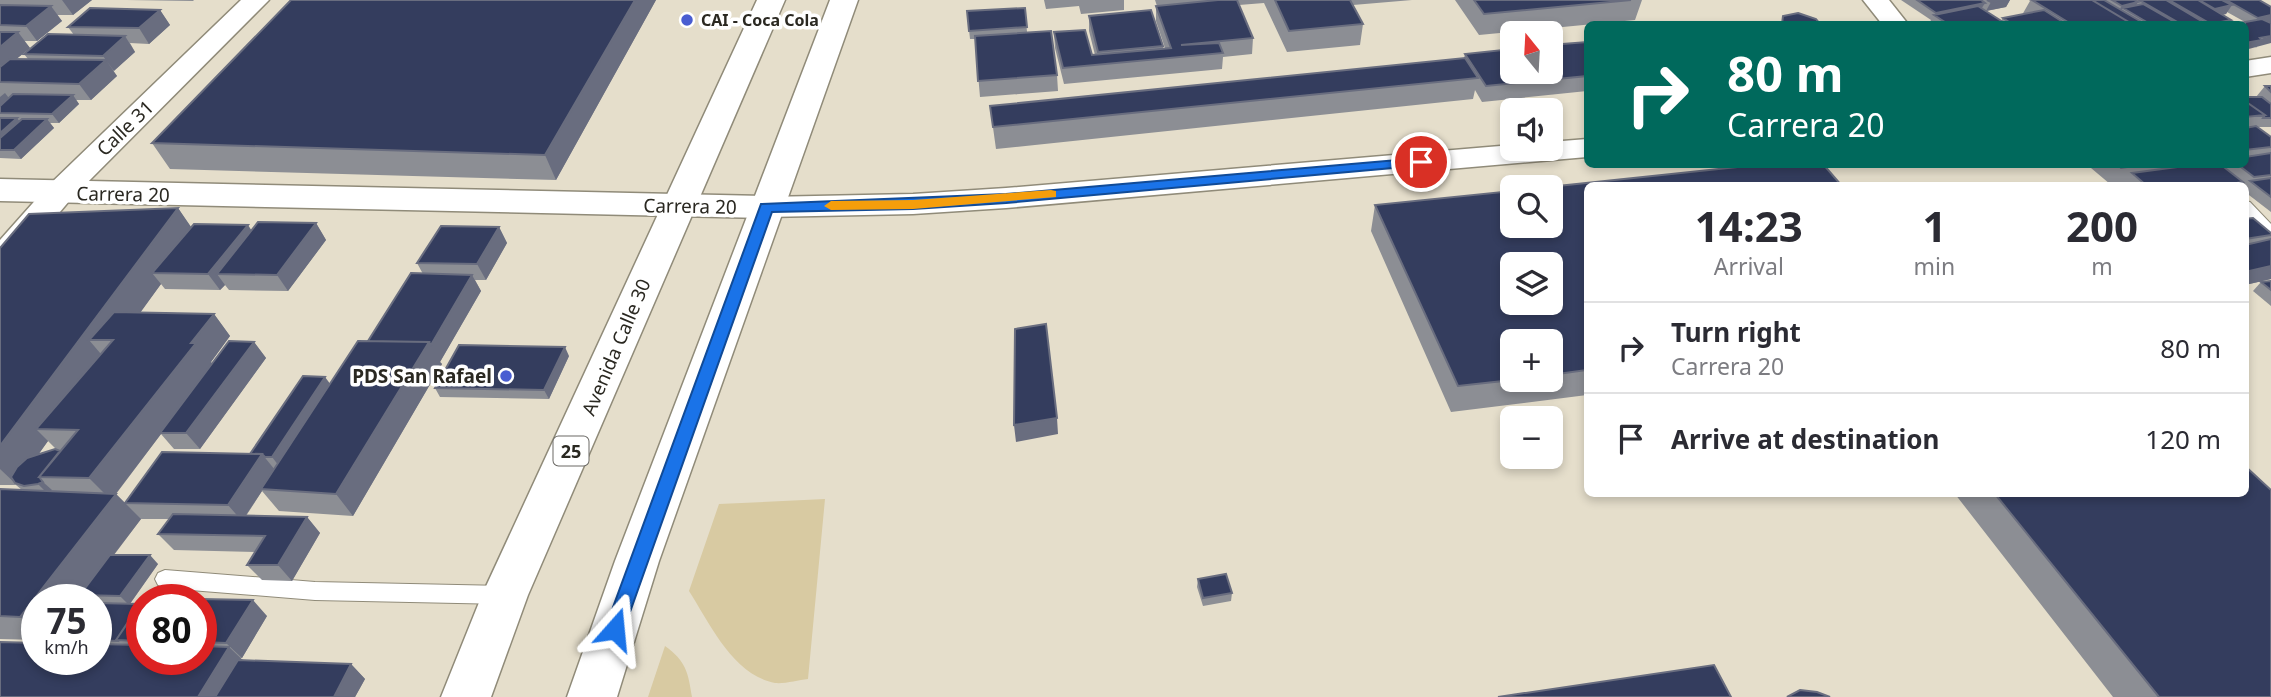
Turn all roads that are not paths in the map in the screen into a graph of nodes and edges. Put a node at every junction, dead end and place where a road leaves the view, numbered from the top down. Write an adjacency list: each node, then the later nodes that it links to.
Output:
1 (256, 0): 10 (street, Calle 31)
2 (771, 0): 11 (main road, Avenida Calle 30 / 25)
3 (844, 0): 12 (main road)
4 (1876, 0): 5 (street)
5 (1893, 21)
6 (2271, 65): 7 (street)
7 (2249, 68)
8 (1584, 148): 12 (street, Carrera 20)
9 (0, 190): 10 (main road, Carrera 20)
10 (59, 193): 11 (main road, Carrera 20); 15 (street, Calle 31)
11 (678, 207): 12 (main road, Carrera 20); 17 (main road, Avenida Calle 30 / 25)
12 (766, 207): 19 (main road)
13 (2249, 210): 14 (lane)
14 (2271, 233)
15 (0, 261)
16 (165, 579): 17 (lane)
17 (505, 596): 18 (main road, Avenida Calle 30 / 25)
18 (466, 697)
19 (592, 697)

